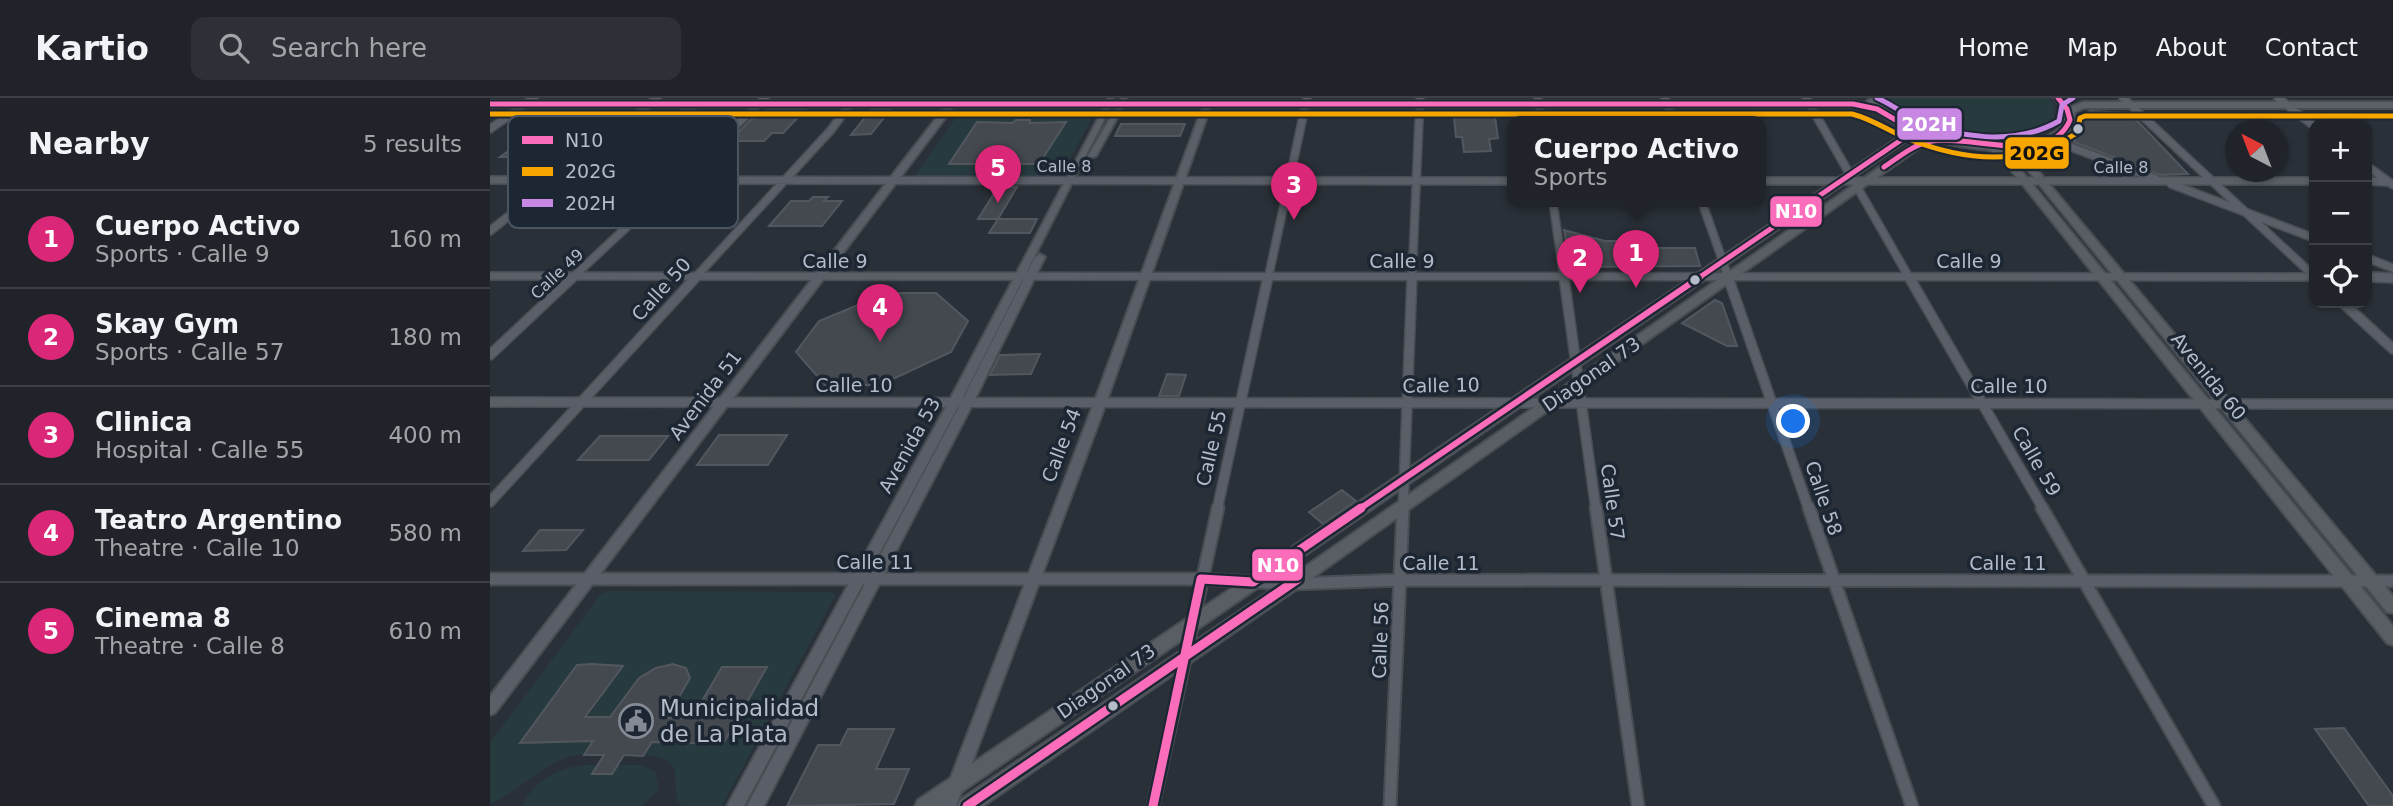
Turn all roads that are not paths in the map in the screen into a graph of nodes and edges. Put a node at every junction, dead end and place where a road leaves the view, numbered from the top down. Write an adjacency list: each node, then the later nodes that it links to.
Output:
1 (490, 98): 6 (main road)
2 (1857, 98): 16 (main road)
3 (1870, 98): 23 (main road)
4 (2058, 98): 24 (main road)
5 (2072, 98): 17 (main road)
6 (531, 100): 7 (main road); 20 (main road); 26 (street)
7 (655, 100): 8 (main road); 27 (street)
8 (763, 100): 9 (main road); 29 (street, Calle 49)
9 (855, 100): 19 (main road); 21 (main road); 41 (street, Calle 50)
10 (1307, 100): 11 (main road); 15 (main road); 45 (street, Calle 55)
11 (1420, 100): 12 (main road); 46 (street, Calle 56)
12 (1538, 100): 13 (main road)
13 (1666, 100): 16 (main road)
14 (2393, 100): 18 (main road)
15 (1208, 101): 19 (main road); 44 (street, Calle 54)
16 (1807, 101): 23 (main road); 49 (street, Calle 59)
17 (2126, 101): 18 (main road); 24 (main road); 53 (street)
18 (2282, 101): 22 (main road); 28 (street)
19 (1115, 103): 21 (main road); 42 (street, Avenida 53)
20 (490, 104)
21 (951, 105): 43 (street, Avenida 51)
22 (2393, 105)
23 (1877, 109): 31 (main road)
24 (2070, 111): 33 (main road)
25 (508, 116): 30 (street)
26 (508, 116)
27 (635, 116)
28 (2309, 122)
29 (738, 123)
30 (490, 129)
31 (1908, 134): 32 (main road); 34 (main road); 49 (main road, Diagonal 73)
32 (1941, 139): 34 (main road, Diagonal 73); 35 (main road)
33 (2052, 139): 36 (main road); 52 (street)
34 (1920, 143): 49 (main road, Diagonal 73)
35 (1988, 146): 36 (main road); 50 (main road, Avenida 60)
36 (2021, 146): 51 (main road, Avenida 60)
37 (2372, 170): 56 (street)
38 (490, 180): 39 (street, Calle 8)
39 (508, 180)
40 (738, 180): 41 (street, Calle 8)
41 (784, 180): 43 (street, Calle 8); 70 (street, Calle 50)
42 (1074, 180): 43 (street, Calle 8); 44 (street, Calle 8); 72 (street, Avenida 53)
43 (893, 181): 71 (street, Avenida 51)
44 (1181, 181): 45 (street, Calle 8); 73 (street, Calle 54)
45 (1289, 181): 46 (street, Calle 8); 74 (street, Calle 55)
46 (1417, 181): 47 (street, Calle 8); 75 (street, Calle 56)
47 (1507, 181)
48 (1766, 181): 49 (street, Calle 8)
49 (1852, 181): 50 (street, Calle 8); 65 (main road, Diagonal 73); 77 (street, Calle 59); 82 (main road, Diagonal 73)
50 (2025, 181): 51 (street, Calle 8); 78 (main road, Avenida 60)
51 (2041, 181): 52 (street, Calle 8); 79 (main road, Avenida 60)
52 (2163, 181): 53 (street, Calle 8); 59 (street)
53 (2214, 181): 54 (street, Calle 8); 59 (street)
54 (2309, 181)
55 (2372, 181): 56 (street)
56 (2391, 183)
57 (1554, 207): 76 (street, Calle 57)
58 (1704, 207): 65 (street, Calle 58)
59 (2248, 214): 63 (street); 67 (street)
60 (508, 217): 62 (street)
61 (626, 228): 69 (street, Calle 49)
62 (490, 231)
63 (2309, 236)
64 (2372, 260): 66 (street)
65 (1722, 261): 81 (main road, Diagonal 73); 82 (street, Calle 58)
66 (2393, 268)
67 (2309, 272)
68 (490, 276): 69 (street, Calle 9)
69 (575, 276): 70 (street, Calle 9); 87 (street, Calle 49)
70 (696, 276): 71 (street, Calle 9); 92 (street, Calle 50)
71 (820, 276): 72 (street, Calle 9); 93 (street, Avenida 51)
72 (1025, 276): 73 (street, Calle 9); 94 (street, Avenida 53)
73 (1146, 276): 74 (street, Calle 9); 95 (street, Calle 54)
74 (1268, 276): 75 (street, Calle 9); 96 (street, Calle 55)
75 (1412, 276): 76 (street, Calle 9); 97 (street, Calle 56)
76 (1564, 276): 81 (street, Calle 9); 88 (street, Calle 57)
77 (1910, 277): 78 (street, Calle 9); 82 (street, Calle 9); 101 (street, Calle 59)
78 (2103, 277): 79 (street, Calle 9); 102 (main road, Avenida 60)
79 (2120, 277): 80 (street, Calle 9); 103 (main road, Avenida 60)
80 (2309, 277)
81 (1697, 278): 82 (street, Calle 9); 88 (main road, Diagonal 73)
82 (1727, 278): 89 (main road, Diagonal 73); 100 (street, Calle 58)
83 (2372, 278): 84 (street)
84 (2393, 278)
85 (2348, 308): 86 (street)
86 (2393, 349)
87 (490, 355)
88 (1574, 362): 89 (street, Calle 57); 90 (main road, Diagonal 73)
89 (1578, 384): 98 (main road, Diagonal 73); 99 (street, Calle 57)
90 (1516, 401): 97 (street, Calle 10); 98 (street, Calle 10); 105 (main road, Diagonal 73)
91 (490, 402): 92 (street, Calle 10)
92 (581, 402): 93 (street, Calle 10); 106 (street, Calle 50)
93 (723, 402): 94 (street, Calle 10); 109 (street, Avenida 51)
94 (960, 403): 95 (street, Calle 10); 110 (street, Avenida 53); 111 (street, Avenida 53)
95 (1100, 403): 96 (street, Calle 10); 113 (street, Calle 54)
96 (1241, 403): 97 (street, Calle 10); 112 (street, Calle 55)
97 (1407, 403): 105 (street, Calle 56)
98 (1550, 403): 99 (street, Calle 10); 107 (main road, Diagonal 73)
99 (1581, 403): 100 (street, Calle 10); 115 (street, Calle 57)
100 (1772, 403): 101 (street, Calle 10); 116 (street, Calle 58)
101 (1984, 404): 102 (street, Calle 10); 117 (street, Calle 59)
102 (2205, 404): 103 (street, Calle 10); 118 (main road, Avenida 60)
103 (2225, 404): 104 (street, Calle 10); 119 (main road, Avenida 60)
104 (2393, 404)
105 (1403, 478): 107 (street, Calle 56); 121 (main road, Diagonal 73)
106 (490, 502)
107 (1403, 505): 114 (street, Calle 56); 122 (main road, Diagonal 73)
108 (490, 579): 109 (street, Calle 11)
109 (588, 579): 110 (street, Calle 11); 127 (street, Avenida 51)
110 (857, 579): 111 (street, Calle 11); 129 (street, Avenida 53)
111 (873, 579): 113 (street, Calle 11); 130 (street, Avenida 53)
112 (1201, 579): 113 (street, Calle 11); 121 (street, Calle 11); 124 (street, Calle 55)
113 (1033, 580): 128 (street, Calle 54)
114 (1399, 580): 115 (street, Calle 11); 122 (street, Calle 11); 135 (street, Calle 56)
115 (1606, 580): 116 (street, Calle 11); 136 (street, Calle 57)
116 (1834, 580): 117 (street, Calle 11); 137 (street, Calle 58)
117 (2085, 580): 118 (street, Calle 11); 138 (street, Calle 59)
118 (2347, 581): 119 (street, Calle 11); 125 (main road, Avenida 60)
119 (2371, 581): 120 (street, Calle 11); 123 (main road, Avenida 60)
120 (2393, 581)
121 (1253, 582): 122 (street, Calle 11); 124 (main road, Diagonal 73)
122 (1292, 584): 126 (main road, Diagonal 73)
123 (2393, 607)
124 (1192, 622): 126 (street, Calle 55); 128 (main road, Diagonal 73)
125 (2393, 638)
126 (1185, 654): 133 (main road, Diagonal 73); 134 (street, Calle 55)
127 (490, 708)
128 (955, 786): 131 (main road, Diagonal 73); 132 (street, Calle 54)
129 (735, 806)
130 (755, 806)
131 (925, 806)
132 (948, 806)
133 (967, 806)
134 (1153, 806)
135 (1390, 806)
136 (1639, 806)
137 (1912, 806)
138 (2214, 806)

